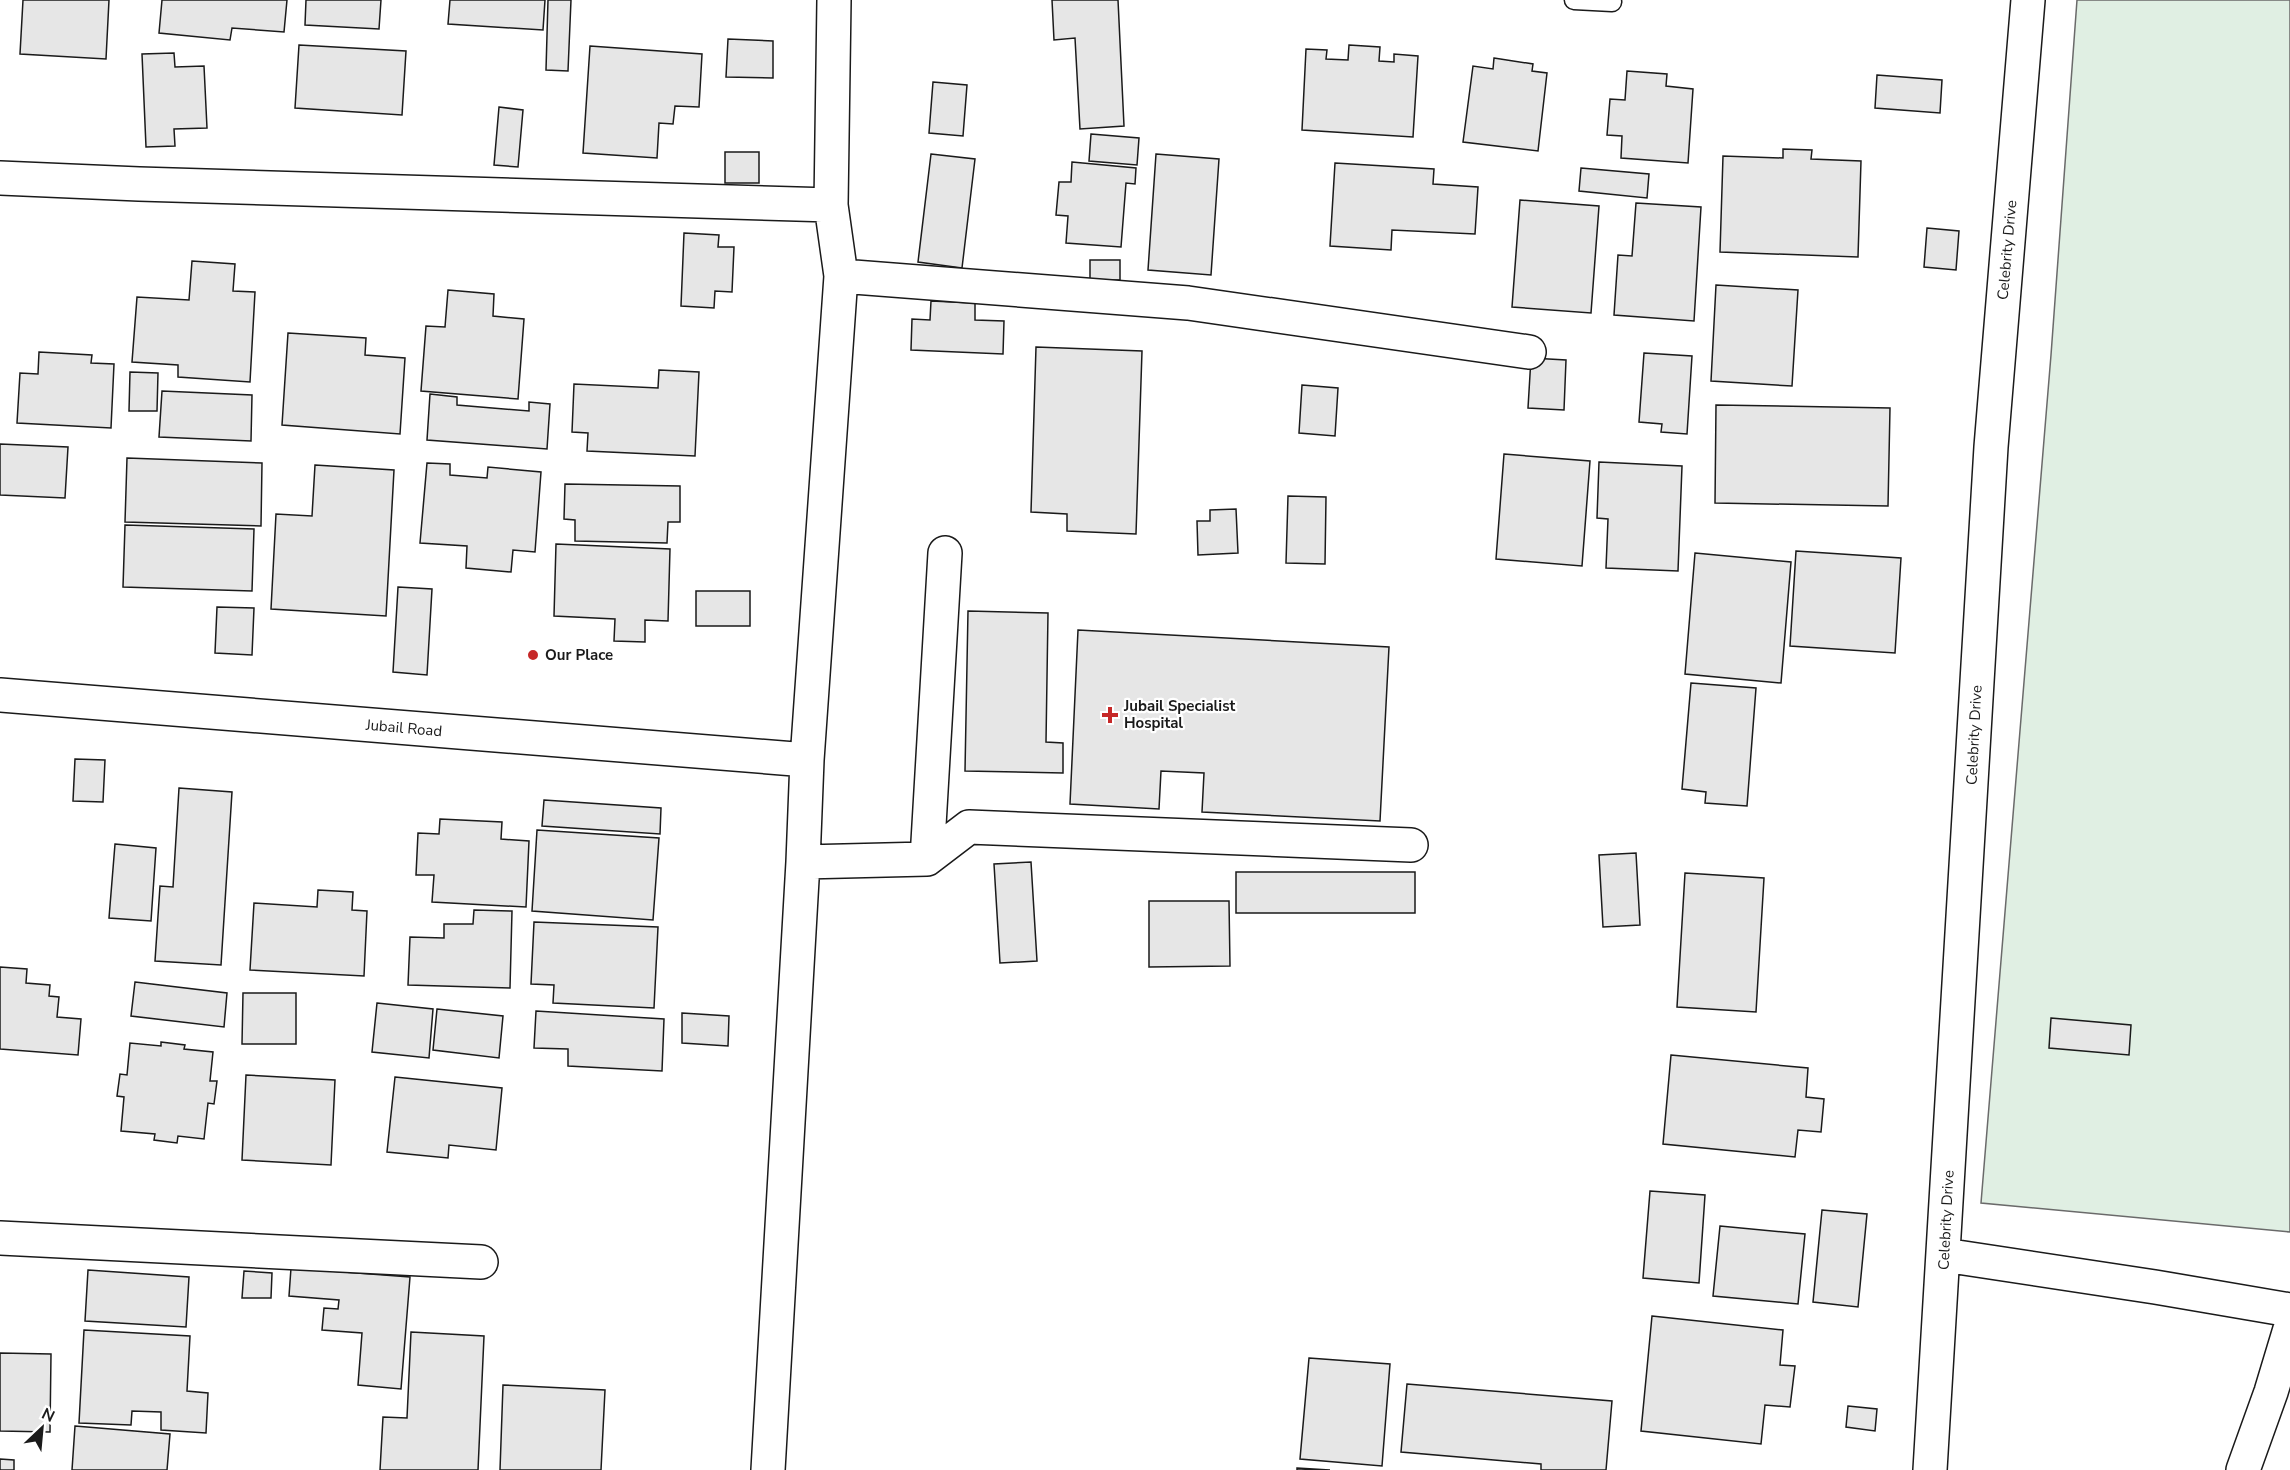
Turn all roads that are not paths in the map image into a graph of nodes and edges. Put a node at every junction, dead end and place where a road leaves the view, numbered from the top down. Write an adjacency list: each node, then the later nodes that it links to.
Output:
1 (834, 0): 6 (street)
2 (1575, 0): 4 (lane)
3 (2028, 0): 16 (street, Celebrity Drive)
4 (1612, 2)
5 (0, 178): 6 (street)
6 (831, 205): 7 (street)
7 (841, 276): 8 (street); 11 (street)
8 (1529, 352)
9 (945, 554): 13 (street)
10 (0, 695): 11 (street, Jubail Road)
11 (807, 760): 14 (street)
12 (1411, 845): 13 (street)
13 (927, 859): 14 (street)
14 (803, 862): 20 (street)
15 (0, 1238): 17 (street)
16 (1944, 1255): 18 (street); 21 (street, Celebrity Drive)
17 (481, 1262)
18 (2290, 1310)
19 (2290, 1329): 22 (street)
20 (768, 1470)
21 (1930, 1470)
22 (2242, 1470)

